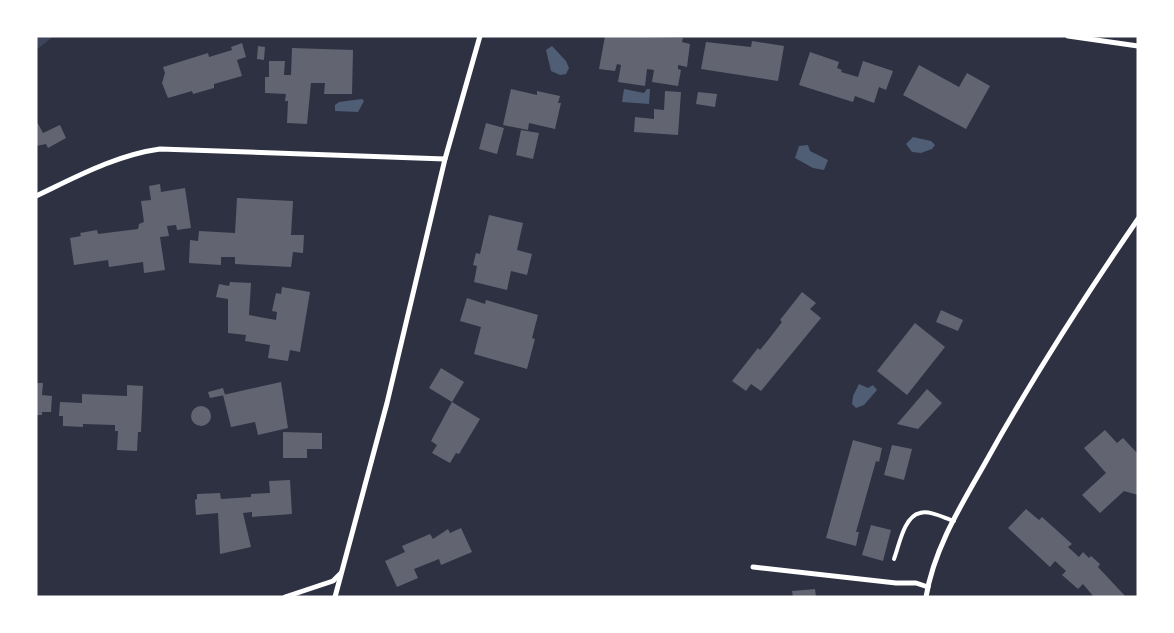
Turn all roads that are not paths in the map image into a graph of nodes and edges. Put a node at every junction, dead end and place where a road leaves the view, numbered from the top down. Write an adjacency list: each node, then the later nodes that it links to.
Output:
1 (480, 36): 4 (street)
2 (1068, 36): 3 (street)
3 (1138, 46)
4 (445, 159): 5 (street); 10 (street)
5 (36, 196)
6 (1138, 220): 7 (street)
7 (954, 521): 8 (lane); 11 (street)
8 (894, 559)
9 (752, 567): 11 (street)
10 (343, 571): 12 (street); 13 (street)
11 (928, 587): 14 (street)
12 (285, 597)
13 (334, 597)
14 (926, 597)

